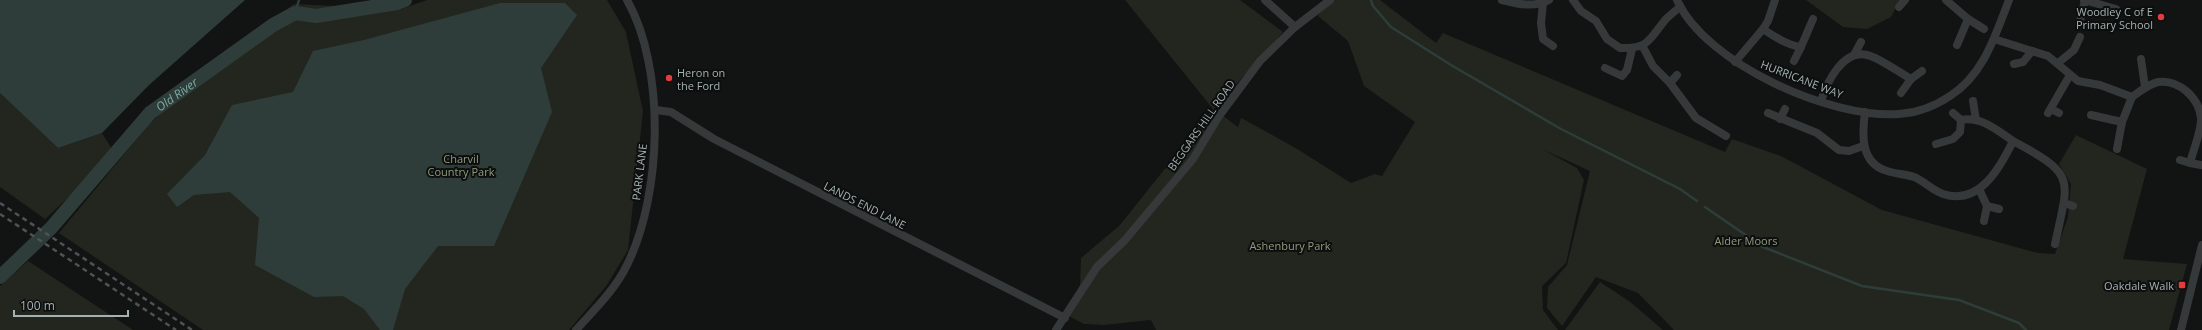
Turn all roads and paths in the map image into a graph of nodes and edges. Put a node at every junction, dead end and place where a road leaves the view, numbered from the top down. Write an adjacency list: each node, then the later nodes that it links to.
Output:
1 (627, 0): 49 (street, PARK LANE)
2 (1265, 0): 18 (street)
3 (1330, 0): 18 (street, BEGGARS HILL ROAD)
4 (1502, 0): 9 (street)
5 (1573, 0): 28 (street)
6 (1775, 0): 19 (street)
7 (1905, 0): 13 (street)
8 (2009, 0): 22 (street, HURRICANE WAY)
9 (1546, 1): 25 (street)
10 (1950, 1): 16 (street)
11 (2085, 1): 14 (street); 17 (street)
12 (1678, 4): 26 (street); 33 (street, HURRICANE WAY)
13 (1899, 7)
14 (2116, 9)
15 (1813, 19): 27 (street)
16 (1968, 19): 20 (street); 24 (street)
17 (2080, 21)
18 (1295, 27): 76 (street, BEGGARS HILL ROAD)
19 (1763, 29): 27 (street); 33 (street)
20 (1984, 29)
21 (2080, 37): 34 (street)
22 (1994, 39): 29 (street); 50 (street, HURRICANE WAY)
23 (1861, 42): 30 (street)
24 (1957, 44)
25 (1553, 46)
26 (1642, 47): 28 (street); 41 (street)
27 (1801, 47): 32 (street)
28 (1632, 49): 36 (street)
29 (2032, 51): 34 (street); 35 (street)
30 (1854, 55): 40 (street); 45 (street)
31 (2141, 59): 42 (street)
32 (1794, 61)
33 (1735, 62): 45 (street, HURRICANE WAY)
34 (2058, 63): 39 (street)
35 (2014, 64)
36 (1605, 68)
37 (1922, 71): 40 (street)
38 (1677, 75): 41 (street)
39 (2070, 75): 44 (street); 53 (street)
40 (1911, 79): 43 (street)
41 (1670, 83): 60 (street)
42 (2145, 87): 44 (street); 46 (street)
43 (1901, 93)
44 (2132, 97): 59 (street)
45 (1821, 100): 50 (street, HURRICANE WAY)
46 (2199, 100): 56 (street)
47 (1973, 101): 58 (street)
48 (1785, 109): 55 (street)
49 (656, 110): 76 (street, LANDS END LANE); 77 (street, PARK LANE)
50 (1865, 112): 63 (street)
51 (1768, 113): 55 (street)
52 (1953, 113): 57 (street)
53 (2059, 113)
54 (2091, 115): 59 (street)
55 (1780, 119): 63 (street)
56 (2202, 119): 66 (street)
57 (1961, 120): 58 (street); 62 (street)
58 (1976, 120): 61 (street)
59 (2122, 122): 64 (street)
60 (1726, 136)
61 (2013, 141): 68 (street); 69 (street)
62 (1936, 144)
63 (1863, 146): 68 (street)
64 (2117, 149)
65 (2180, 160): 66 (street)
66 (2190, 163): 67 (street)
67 (2200, 165)
68 (1979, 189): 70 (street)
69 (2064, 203): 71 (street); 74 (street)
70 (1987, 206): 72 (street); 73 (street)
71 (2073, 206)
72 (1999, 209)
73 (1984, 221)
74 (2055, 244)
75 (2202, 245): 79 (street)
76 (1064, 318): 78 (street, BEGGARS HILL ROAD)
77 (576, 330)
78 (1056, 330)
79 (2181, 330)

